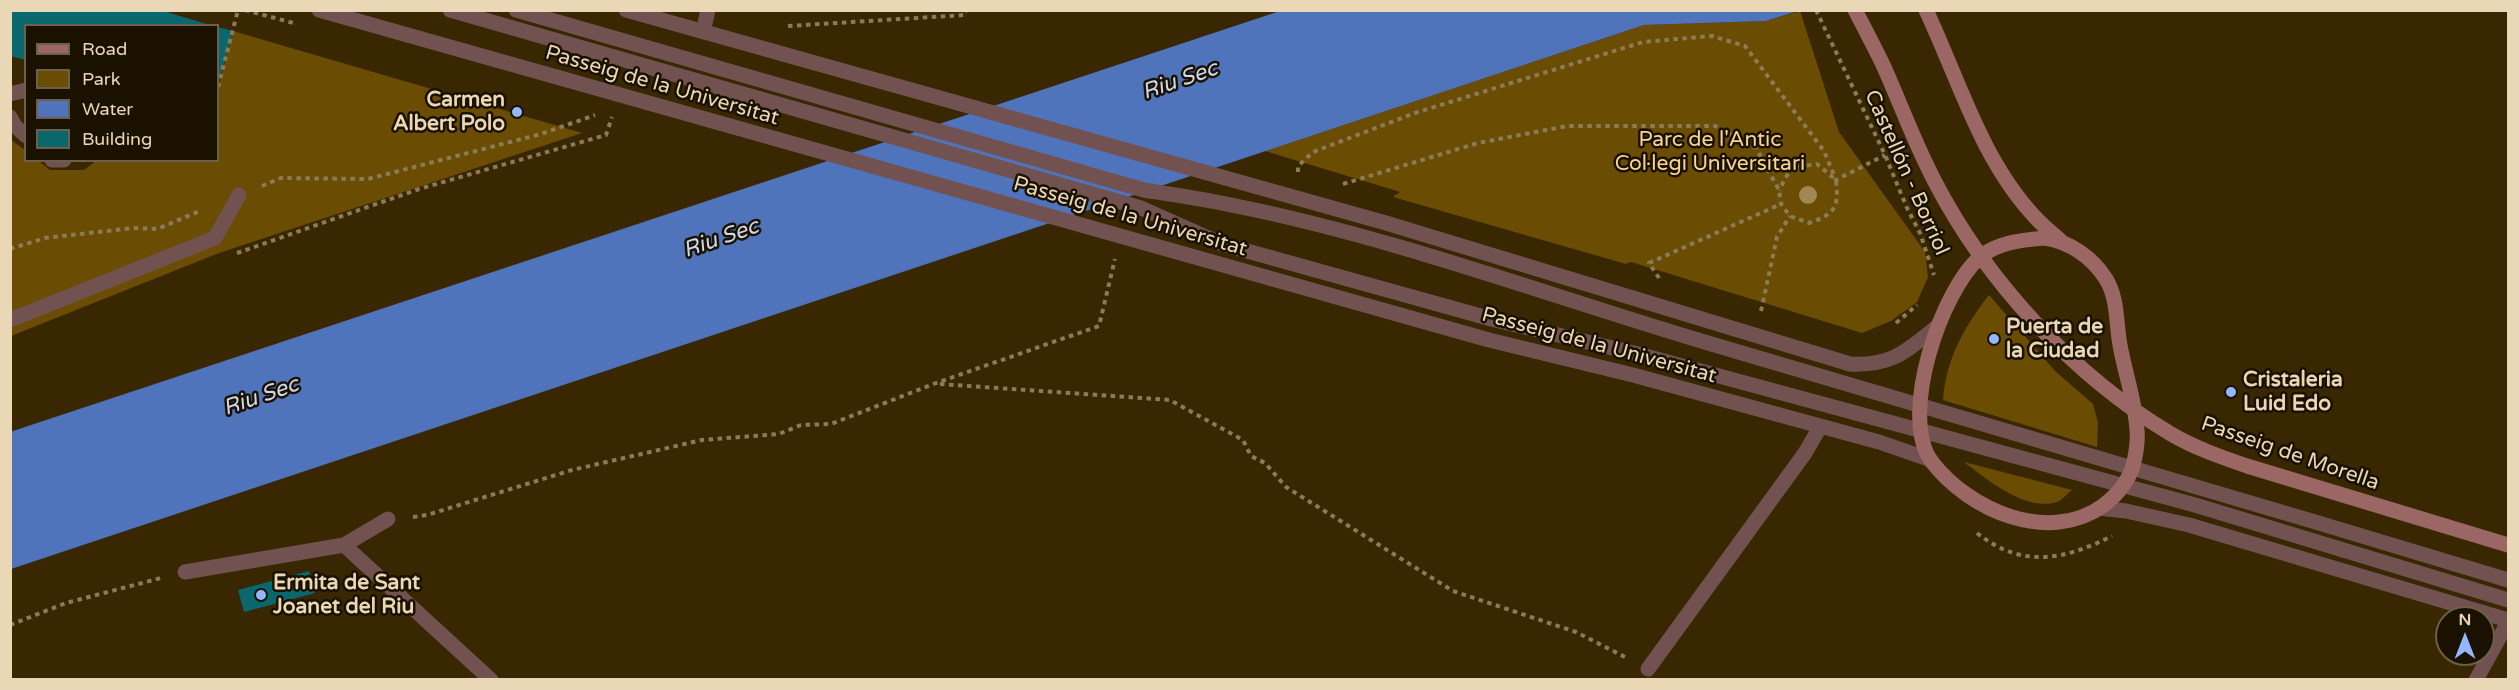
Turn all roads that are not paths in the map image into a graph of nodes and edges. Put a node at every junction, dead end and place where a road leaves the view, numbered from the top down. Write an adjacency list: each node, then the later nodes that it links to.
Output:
1 (319, 10): 18 (street, Passeig de la Universitat)
2 (450, 10): 19 (street)
3 (516, 10): 16 (street)
4 (626, 10): 8 (street)
5 (708, 10): 8 (street)
6 (1855, 10): 13 (street, Passeig de Morella)
7 (1926, 10): 12 (street)
8 (703, 32): 15 (street)
9 (10, 117): 10 (street)
10 (24, 134)
11 (239, 195): 14 (street)
12 (2061, 241): 13 (street); 17 (street)
13 (1981, 256): 15 (street); 17 (street, Passeig de Morella)
14 (10, 320)
15 (1938, 326): 16 (street)
16 (1920, 406): 19 (street); 21 (street)
17 (2135, 411): 21 (street); 26 (street, Passeig de Morella)
18 (1820, 426): 20 (street, Passeig de la Universitat); 31 (street)
19 (1920, 430): 20 (street); 22 (street)
20 (1931, 460): 23 (street)
21 (2132, 467): 22 (street); 28 (street)
22 (2124, 485): 23 (street); 29 (street)
23 (2099, 508): 30 (street)
24 (388, 519): 25 (street)
25 (344, 545): 27 (street); 32 (street)
26 (2508, 545)
27 (185, 572)
28 (2508, 580)
29 (2508, 600)
30 (2508, 621): 33 (street)
31 (1648, 669)
32 (491, 680)
33 (2476, 680)

